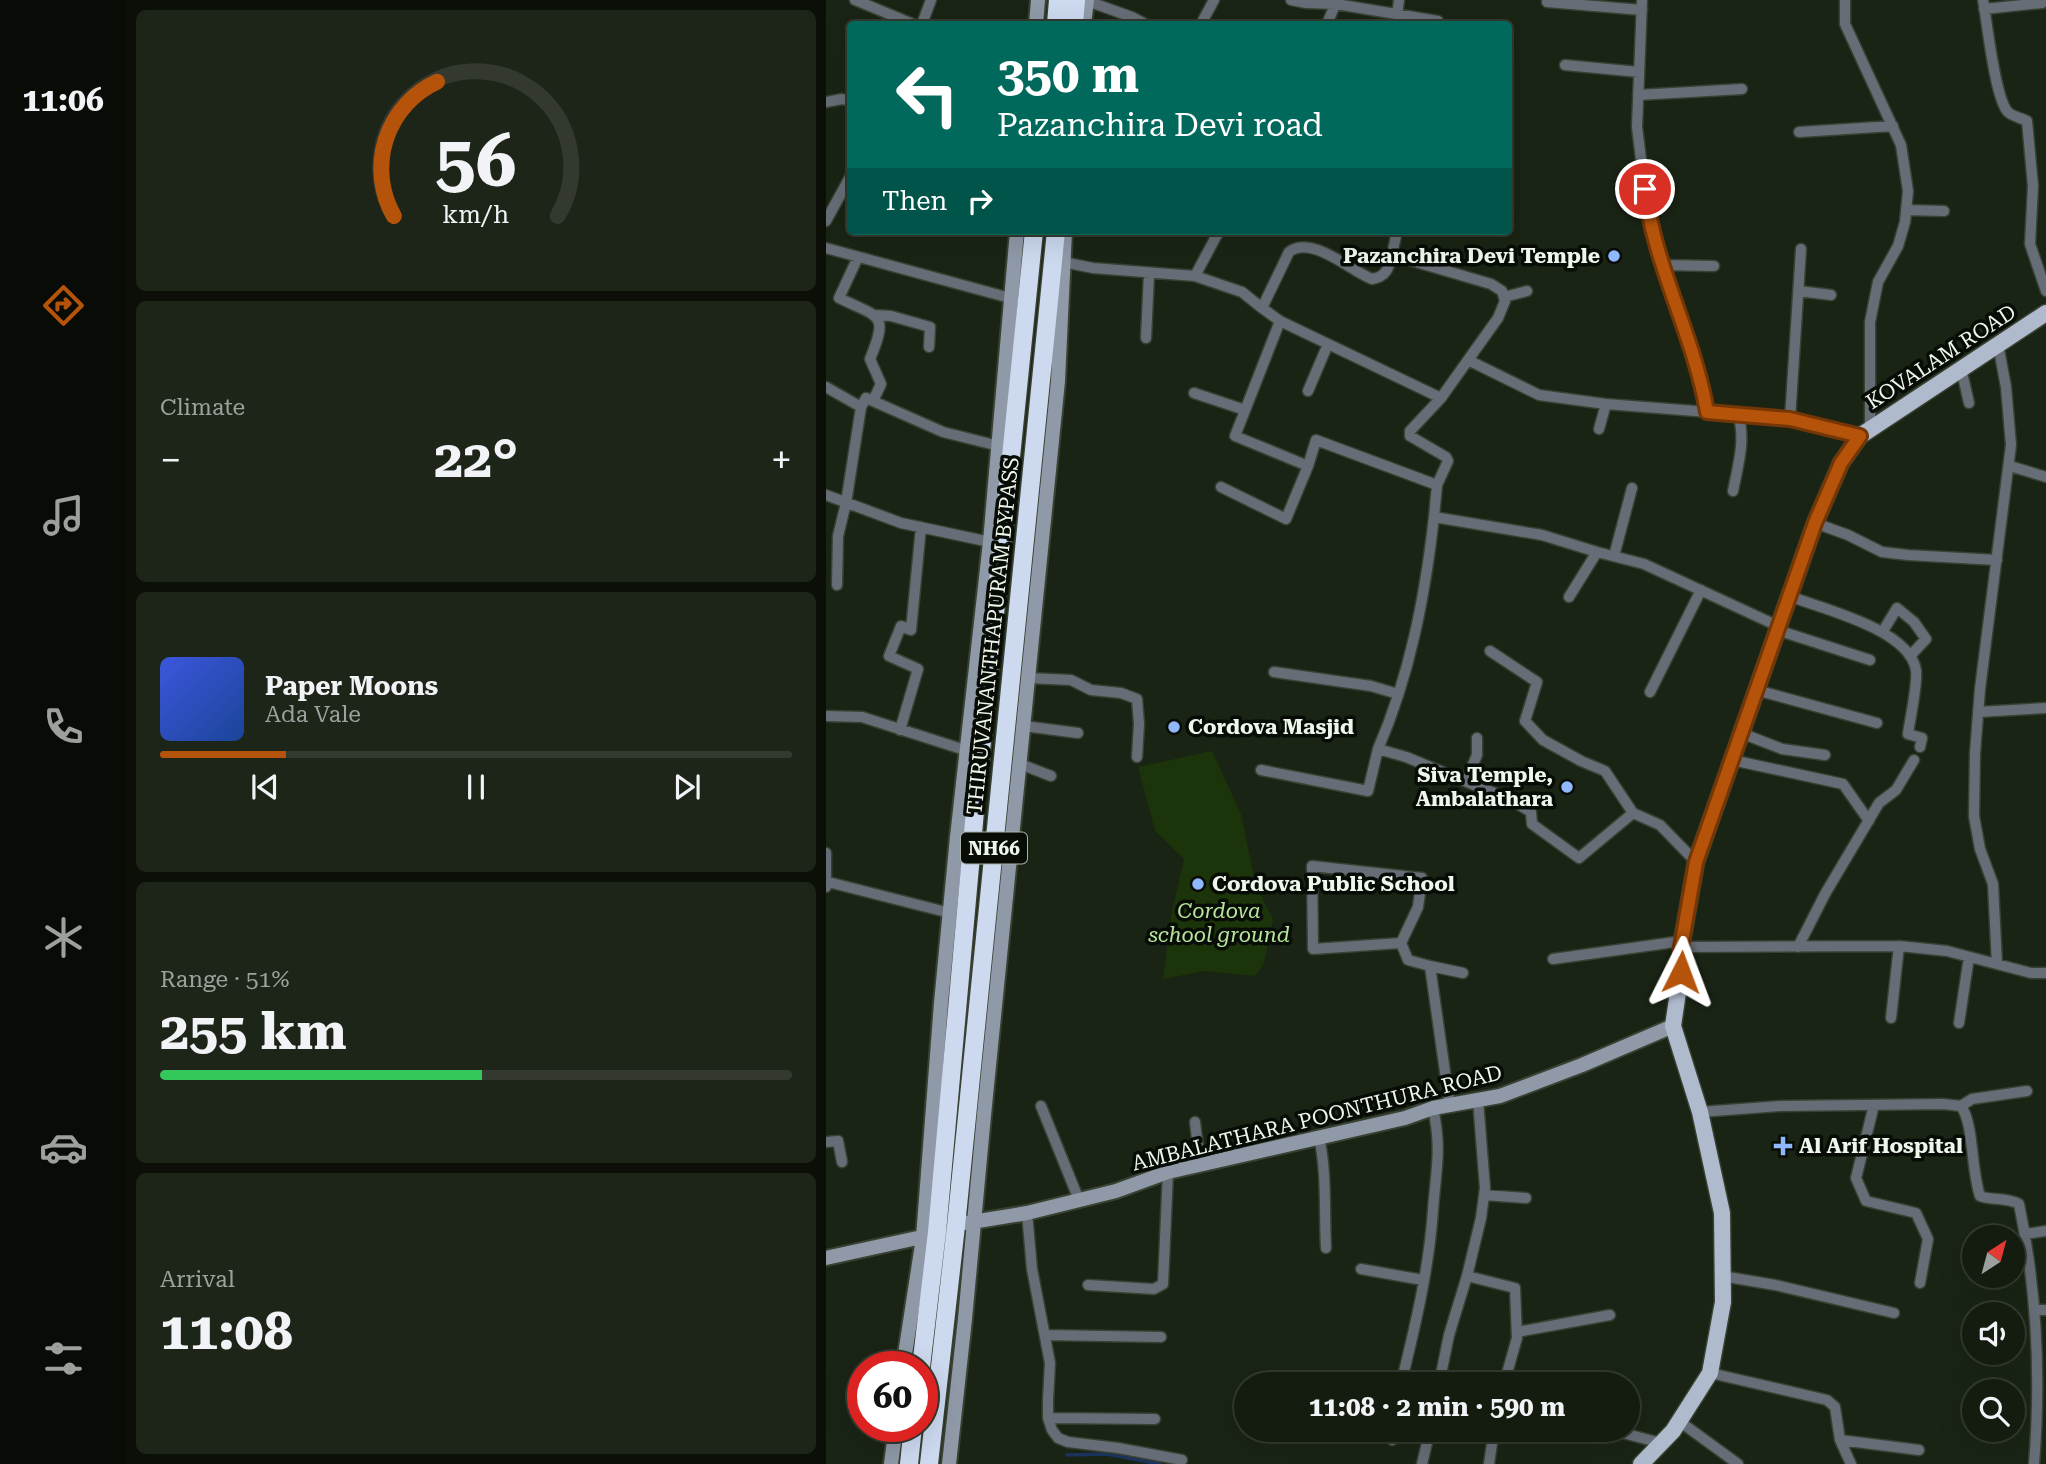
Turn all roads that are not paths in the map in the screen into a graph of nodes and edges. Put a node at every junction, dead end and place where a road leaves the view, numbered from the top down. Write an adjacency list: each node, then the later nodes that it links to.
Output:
1 (855, 0): 13 (street)
2 (931, 0): 19 (street)
3 (1038, 0): 20 (street)
4 (1058, 0): 21 (highway)
5 (1076, 0): 22 (highway)
6 (1087, 0): 23 (street); 24 (street)
7 (1214, 0): 25 (street)
8 (1291, 0): 11 (street)
9 (1399, 0): 17 (street)
10 (1845, 0): 34 (street)
11 (1336, 2): 17 (street); 26 (street)
12 (1547, 2): 16 (street)
13 (870, 3): 18 (street)
14 (2042, 3): 15 (street)
15 (1984, 4): 57 (street)
16 (1642, 5): 29 (street)
17 (1396, 19): 27 (street)
18 (907, 21)
19 (923, 21)
20 (1036, 21)
21 (1056, 21)
22 (1074, 21)
23 (1084, 21)
24 (1139, 21)
25 (1203, 21)
26 (1328, 21)
27 (1438, 21)
28 (1565, 65): 29 (street)
29 (1639, 72): 31 (street)
30 (1742, 89): 31 (street)
31 (1639, 95): 51 (street)
32 (847, 100): 33 (street)
33 (826, 102)
34 (1894, 126): 35 (street); 37 (street)
35 (1799, 132)
36 (847, 182): 39 (street)
37 (1906, 210): 38 (street); 84 (street)
38 (1944, 211)
39 (826, 221)
40 (1017, 235): 60 (street, THIRUVANANTHAPURAM BYPASS)
41 (1034, 235): 178 (highway, THIRUVANANTHAPURAM BYPASS / NH66)
42 (1056, 235): 175 (highway, THIRUVANANTHAPURAM BYPASS / NH66)
43 (1065, 235): 50 (street, THIRUVANANTHAPURAM BYPASS)
44 (1217, 235): 54 (street)
45 (1396, 235): 48 (street)
46 (826, 248): 49 (street)
47 (1801, 249): 56 (street)
48 (1392, 255): 59 (street); 61 (street)
49 (858, 257): 60 (street); 63 (street)
50 (1063, 262): 53 (street); 112 (street, THIRUVANANTHAPURAM BYPASS)
51 (1662, 265): 52 (street); 80 (street)
52 (1714, 266)
53 (1149, 274): 54 (street); 65 (street)
54 (1195, 275): 61 (street)
55 (1527, 291): 59 (street)
56 (1799, 291): 58 (street); 82 (street)
57 (2046, 292)
58 (1831, 295)
59 (1504, 297): 69 (street)
60 (1010, 299): 85 (street, THIRUVANANTHAPURAM BYPASS)
61 (1262, 308): 64 (street)
62 (2046, 313): 67 (main road, KOVALAM ROAD)
63 (874, 315): 68 (street); 75 (street)
64 (1280, 321): 66 (street); 79 (street)
65 (1146, 338)
66 (1328, 344): 72 (street); 74 (street)
67 (1998, 344): 70 (main road, KOVALAM ROAD); 87 (street)
68 (929, 347)
69 (1468, 360): 74 (street); 77 (street)
70 (1961, 368): 76 (street); 84 (main road, KOVALAM ROAD)
71 (826, 387): 78 (street)
72 (1308, 391)
73 (1194, 393): 79 (street)
74 (1441, 398): 89 (street)
75 (873, 401): 78 (street); 85 (street)
76 (1969, 403)
77 (1606, 404): 80 (street); 83 (street)
78 (861, 407): 94 (street)
79 (1245, 410): 86 (street)
80 (1707, 412): 81 (street)
81 (1738, 414): 82 (street); 92 (street)
82 (1790, 419): 84 (street)
83 (1600, 429)
84 (1865, 432): 96 (main road, KOVALAM ROAD)
85 (999, 446): 98 (street, THIRUVANANTHAPURAM BYPASS)
86 (1308, 466): 89 (street); 90 (street)
87 (2010, 466): 88 (street); 101 (street)
88 (2046, 477)
89 (1437, 485): 95 (street)
90 (1221, 487)
91 (1632, 488): 100 (street)
92 (1733, 491)
93 (826, 495): 94 (street)
94 (846, 503): 97 (street); 102 (street)
95 (1434, 517): 99 (street); 115 (street)
96 (1815, 523): 101 (street); 104 (main road, KOVALAM ROAD)
97 (920, 527): 98 (street); 121 (street)
98 (990, 542): 127 (street, THIRUVANANTHAPURAM BYPASS)
99 (1597, 552): 100 (street); 105 (street)
100 (1615, 556): 103 (street)
101 (1997, 560): 117 (street)
102 (837, 585)
103 (1702, 590): 106 (street); 114 (street)
104 (1789, 596): 106 (main road, KOVALAM ROAD); 107 (street)
105 (1569, 597)
106 (1778, 628): 110 (street); 113 (main road, KOVALAM ROAD)
107 (1883, 631): 109 (street); 109 (street)
108 (1490, 651): 136 (street)
109 (1911, 655): 125 (street)
110 (1870, 660)
111 (1274, 672): 115 (street)
112 (1028, 678): 120 (street, THIRUVANANTHAPURAM BYPASS); 129 (street)
113 (1756, 690): 119 (street); 123 (main road, KOVALAM ROAD)
114 (1650, 692)
115 (1398, 694): 126 (street)
116 (2046, 708): 117 (street)
117 (1978, 712): 148 (street)
118 (826, 716): 121 (street)
119 (1877, 723)
120 (1024, 726): 122 (street); 132 (street, THIRUVANANTHAPURAM BYPASS)
121 (900, 730): 127 (street)
122 (1078, 733)
123 (1741, 733): 128 (street); 130 (main road, KOVALAM ROAD)
124 (1477, 738): 135 (street)
125 (1920, 747)
126 (1378, 749): 133 (street); 135 (street)
127 (968, 751): 141 (street, THIRUVANANTHAPURAM BYPASS)
128 (1825, 755)
129 (1137, 757)
130 (1732, 760): 137 (street); 139 (main road, KOVALAM ROAD)
131 (1914, 760): 137 (street)
132 (1020, 764): 134 (street); 173 (street, THIRUVANANTHAPURAM BYPASS)
133 (1261, 770)
134 (1051, 776)
135 (1466, 781): 136 (street)
136 (1633, 813): 139 (street)
137 (1869, 821): 145 (street)
138 (826, 853): 140 (street)
139 (1696, 862): 143 (main road, KOVALAM ROAD)
140 (827, 885): 141 (street)
141 (950, 913): 178 (street, THIRUVANANTHAPURAM BYPASS)
142 (1401, 943): 142 (street); 149 (street)
143 (1681, 944): 145 (street); 147 (street); 154 (main road, KOVALAM ROAD)
144 (1899, 946): 145 (street); 146 (street); 152 (street)
145 (1798, 947)
146 (1969, 957): 148 (street); 153 (street)
147 (1552, 959)
148 (1997, 964): 150 (street)
149 (1430, 966): 151 (street); 160 (street)
150 (2046, 972)
151 (1463, 973)
152 (1891, 1017)
153 (1959, 1023)
154 (1673, 1026): 156 (street, AMBALATHARA POONTHURA ROAD); 162 (main road, KOVALAM ROAD)
155 (2027, 1091): 158 (street)
156 (1478, 1100): 160 (street, AMBALATHARA POONTHURA ROAD); 169 (street)
157 (1874, 1105): 158 (street); 162 (street); 185 (street)
158 (1961, 1105): 174 (street)
159 (1041, 1106): 171 (street)
160 (1450, 1107): 161 (street, AMBALATHARA POONTHURA ROAD)
161 (1433, 1108): 164 (street, AMBALATHARA POONTHURA ROAD); 184 (street)
162 (1700, 1112): 183 (main road, KOVALAM ROAD)
163 (1195, 1122): 167 (street)
164 (1319, 1137): 167 (street, AMBALATHARA POONTHURA ROAD); 179 (street)
165 (826, 1142): 166 (street)
166 (842, 1162)
167 (1200, 1165): 168 (street, AMBALATHARA POONTHURA ROAD)
168 (1168, 1172): 171 (street, AMBALATHARA POONTHURA ROAD); 186 (street)
169 (1484, 1195): 170 (street); 182 (street)
170 (1526, 1198)
171 (1079, 1200): 172 (street, AMBALATHARA POONTHURA ROAD)
172 (1027, 1213): 173 (street, AMBALATHARA POONTHURA ROAD); 191 (street)
173 (974, 1220): 175 (street, AMBALATHARA POONTHURA ROAD); 214 (street, THIRUVANANTHAPURAM BYPASS)
174 (2023, 1225)
175 (956, 1226): 178 (street, AMBALATHARA POONTHURA ROAD); 213 (highway, THIRUVANANTHAPURAM BYPASS / NH66)
176 (2046, 1231): 177 (street)
177 (2025, 1234): 187 (street)
178 (930, 1235): 180 (street, AMBALATHARA POONTHURA ROAD); 193 (street, THIRUVANANTHAPURAM BYPASS); 194 (highway, THIRUVANANTHAPURAM BYPASS / NH66)
179 (1326, 1248)
180 (826, 1258)
181 (1361, 1269): 184 (street)
182 (1467, 1276): 190 (street); 196 (street)
183 (1722, 1276): 188 (street); 198 (main road, KOVALAM ROAD)
184 (1423, 1280): 195 (street)
185 (1920, 1283)
186 (1088, 1285)
187 (2040, 1310): 220 (street)
188 (1894, 1313)
189 (1610, 1315): 190 (street)
190 (1517, 1332): 197 (street)
191 (1045, 1335): 192 (street); 199 (street)
192 (1161, 1337)
193 (906, 1351)
194 (922, 1351)
195 (1404, 1372)
196 (1441, 1372)
197 (1507, 1372)
198 (1710, 1373): 201 (main road, KOVALAM ROAD); 203 (street)
199 (1048, 1418): 200 (street); 210 (street)
200 (1155, 1419)
201 (1679, 1421): 208 (main road, KOVALAM ROAD); 218 (street)
202 (1640, 1438): 208 (street)
203 (1840, 1440): 209 (street); 219 (street)
204 (894, 1442): 211 (street)
205 (911, 1442): 212 (highway)
206 (1427, 1442): 215 (street)
207 (1492, 1442): 216 (street)
208 (1661, 1443): 217 (main road, KOVALAM ROAD)
209 (1919, 1450)
210 (1182, 1460)
211 (891, 1464)
212 (909, 1464)
213 (929, 1464)
214 (949, 1464)
215 (1422, 1464)
216 (1489, 1464)
217 (1641, 1464)
218 (1738, 1464)
219 (1851, 1464)
220 (2034, 1464)

